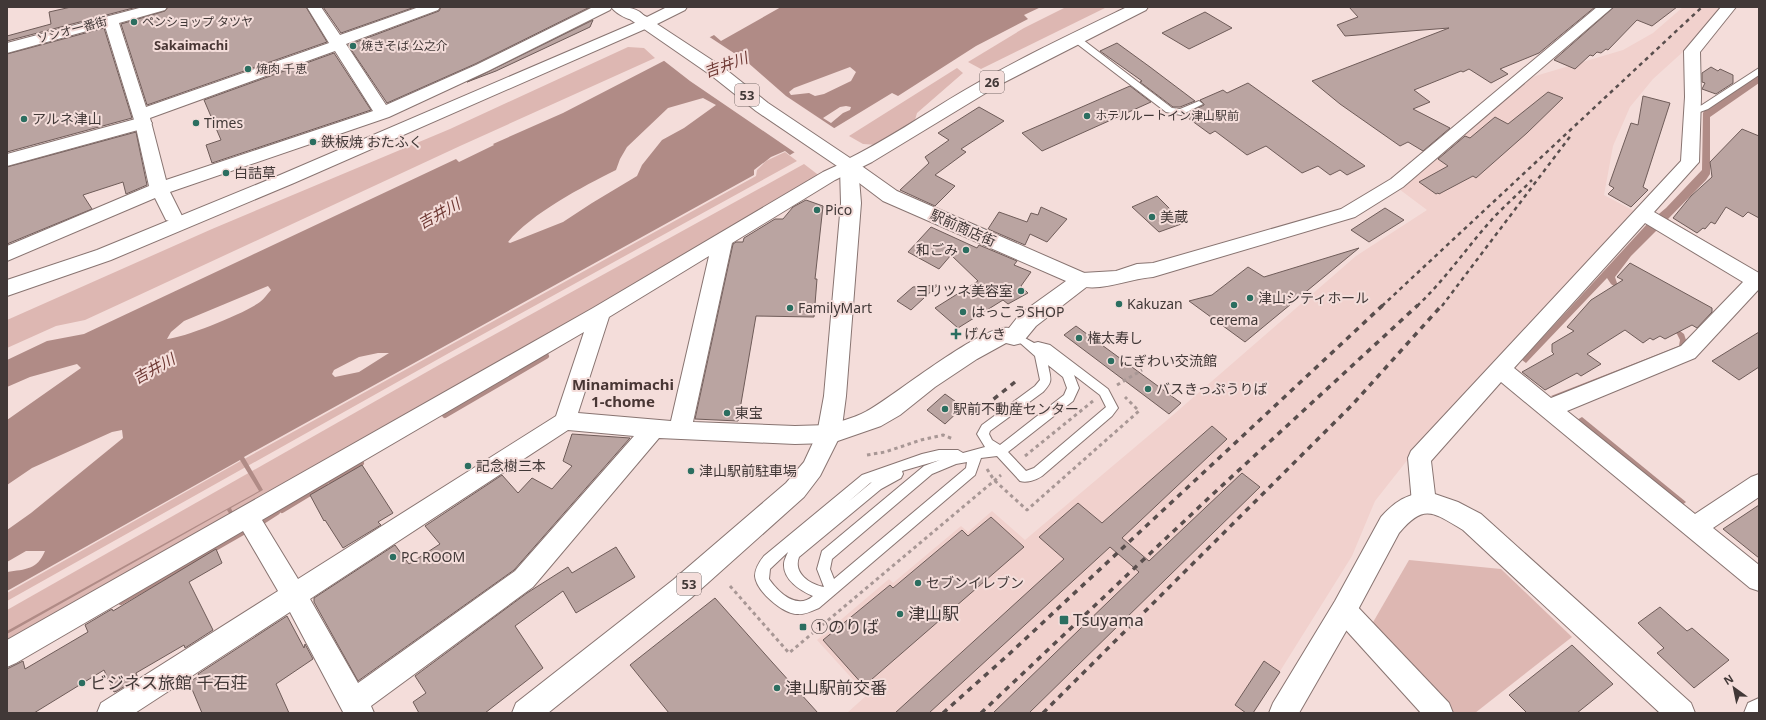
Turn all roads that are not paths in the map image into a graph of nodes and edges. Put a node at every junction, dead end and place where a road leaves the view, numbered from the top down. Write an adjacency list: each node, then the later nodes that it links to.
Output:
1 (160, 7): 11 (street, ソシオ一番街)
2 (314, 7): 15 (street)
3 (433, 7): 15 (street)
4 (605, 7): 20 (street)
5 (619, 7): 13 (main road)
6 (659, 7): 13 (main road)
7 (679, 7): 13 (main road)
8 (1140, 7): 14 (main road, 26)
9 (1606, 7): 30 (street)
10 (1729, 7): 19 (street)
11 (132, 11): 12 (street, ソシオ一番街)
12 (111, 20): 16 (street, ソシオ一番街); 21 (street)
13 (644, 22): 23 (main road, 53); 26 (main road); 32 (main road)
14 (1075, 38): 18 (lane); 23 (main road, 26)
15 (337, 43): 20 (street); 21 (street)
16 (7, 48)
17 (1759, 71): 19 (lane)
18 (1199, 104)
19 (1692, 112): 25 (street)
20 (383, 113): 24 (street)
21 (142, 119): 22 (main road); 24 (street)
22 (7, 160)
23 (847, 165): 27 (street); 30 (main road, 駅前商店街); 41 (main road, 53)
24 (159, 189): 26 (street); 28 (street)
25 (1643, 214): 31 (street); 36 (street)
26 (173, 216): 29 (main road)
27 (723, 239): 33 (street); 40 (street)
28 (7, 254)
29 (7, 277)
30 (1082, 280): 34 (main road)
31 (1758, 281): 37 (street)
32 (7, 288)
33 (600, 313): 38 (street); 47 (street)
34 (1019, 339): 35 (lane); 41 (main road); 42 (lane)
35 (1040, 353): 42 (lane); 42 (lane)
36 (1501, 370): 37 (street); 46 (street)
37 (1548, 409): 48 (street)
38 (565, 421): 39 (street); 51 (street)
39 (654, 428): 40 (street); 54 (street)
40 (680, 428): 41 (street)
41 (829, 434): 56 (main road, 53)
42 (1000, 451): 43 (lane)
43 (974, 456): 44 (lane); 50 (lane); 50 (lane)
44 (922, 459): 50 (lane); 50 (lane)
45 (1759, 484): 48 (street)
46 (1424, 502): 52 (main road); 59 (main road)
47 (247, 516): 51 (street); 53 (street)
48 (1694, 528): 49 (street)
49 (1759, 580)
50 (830, 591)
51 (295, 596): 54 (street); 55 (street)
52 (1344, 610): 57 (main road); 58 (street)
53 (7, 654)
54 (356, 708)
55 (111, 713)
56 (526, 713)
57 (1283, 713)
58 (1439, 713)
59 (1681, 713)

